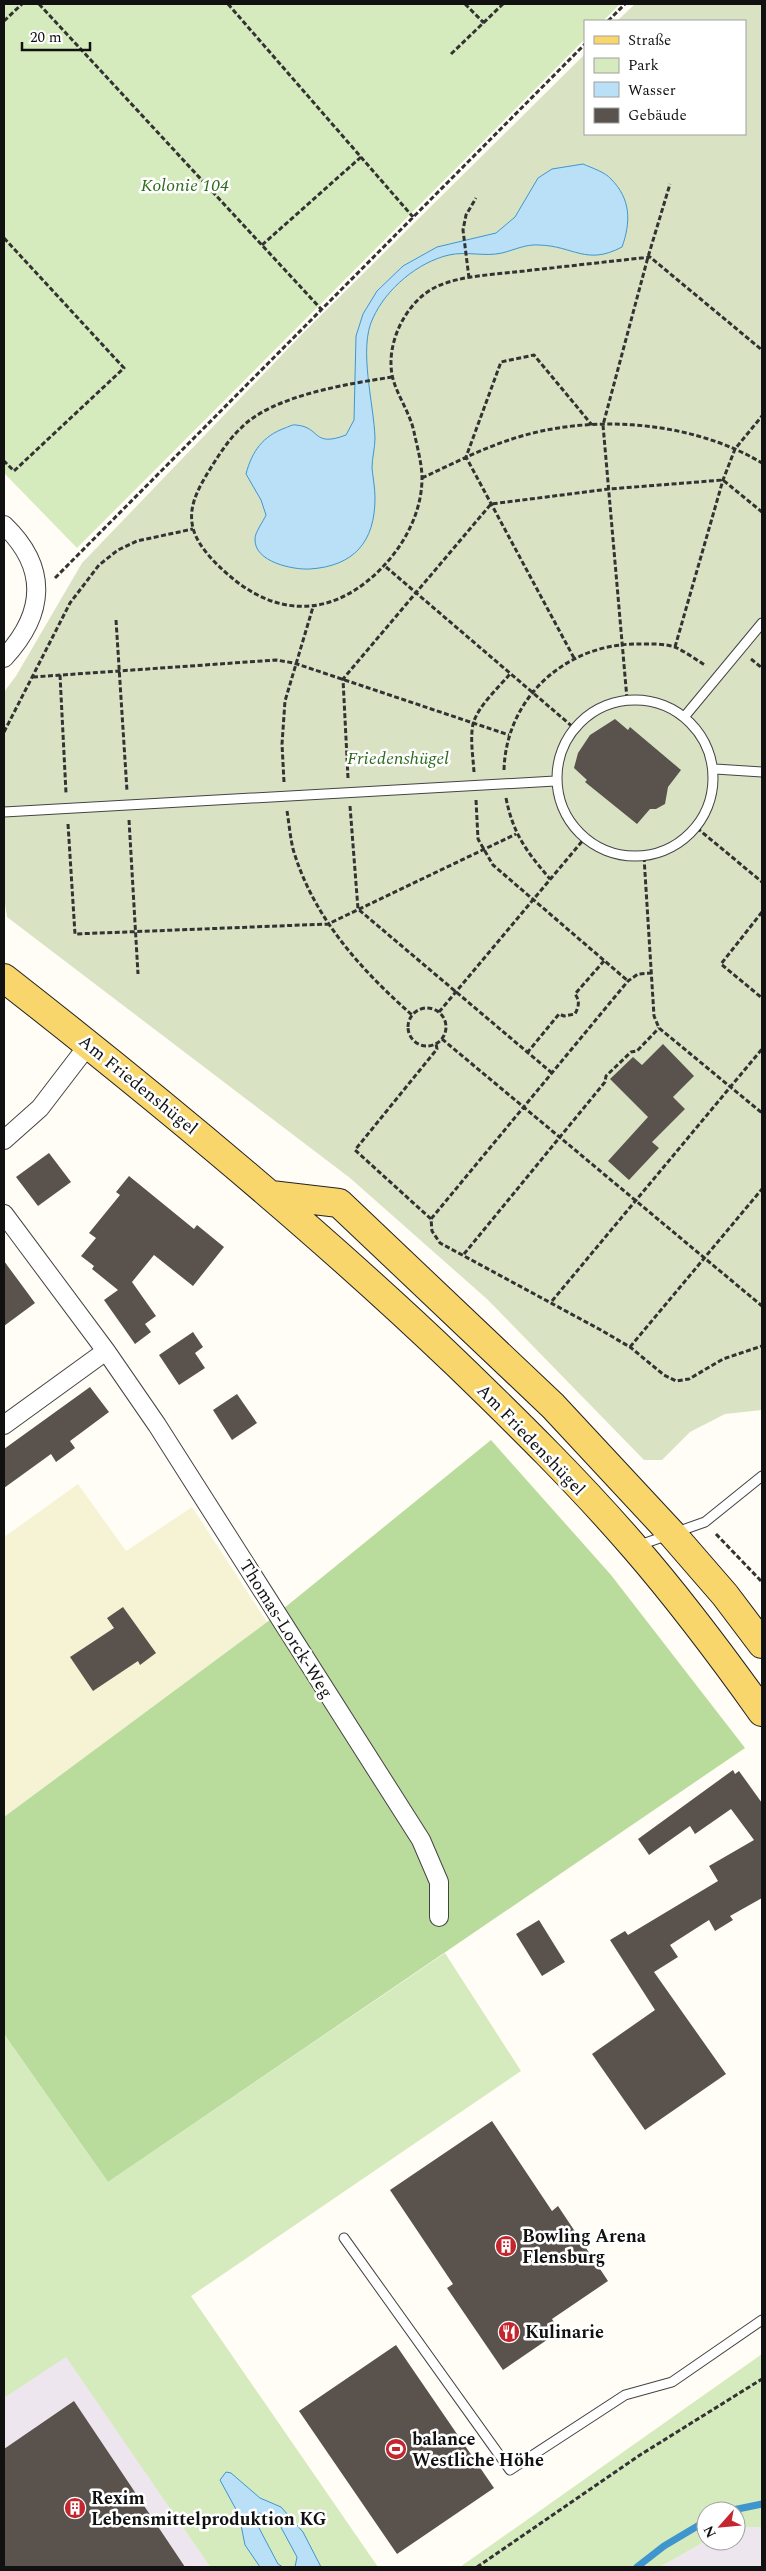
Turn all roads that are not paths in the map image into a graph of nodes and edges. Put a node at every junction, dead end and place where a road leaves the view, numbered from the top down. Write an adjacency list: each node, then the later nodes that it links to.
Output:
1 (4, 525): 3 (street)
2 (762, 623): 4 (lane)
3 (4, 658)
4 (685, 716): 5 (lane); 7 (lane)
5 (714, 769): 6 (lane); 7 (lane)
6 (762, 772)
7 (555, 781): 8 (lane)
8 (4, 812)
9 (4, 978): 10 (main road, Am Friedenshügel)
10 (89, 1044): 11 (street); 12 (main road, Am Friedenshügel)
11 (4, 1140)
12 (271, 1195): 17 (main road, Am Friedenshügel); 18 (main road, Am Friedenshügel)
13 (4, 1214): 14 (street, Thomas-Lorck-Weg)
14 (106, 1352): 15 (street); 21 (street, Thomas-Lorck-Weg)
15 (4, 1425)
16 (762, 1476): 17 (lane)
17 (672, 1534): 18 (lane); 19 (main road, Am Friedenshügel)
18 (634, 1547): 20 (main road, Am Friedenshügel)
19 (762, 1644)
20 (762, 1712)
21 (439, 1917)
22 (344, 2238): 23 (lane)
23 (762, 2320)

